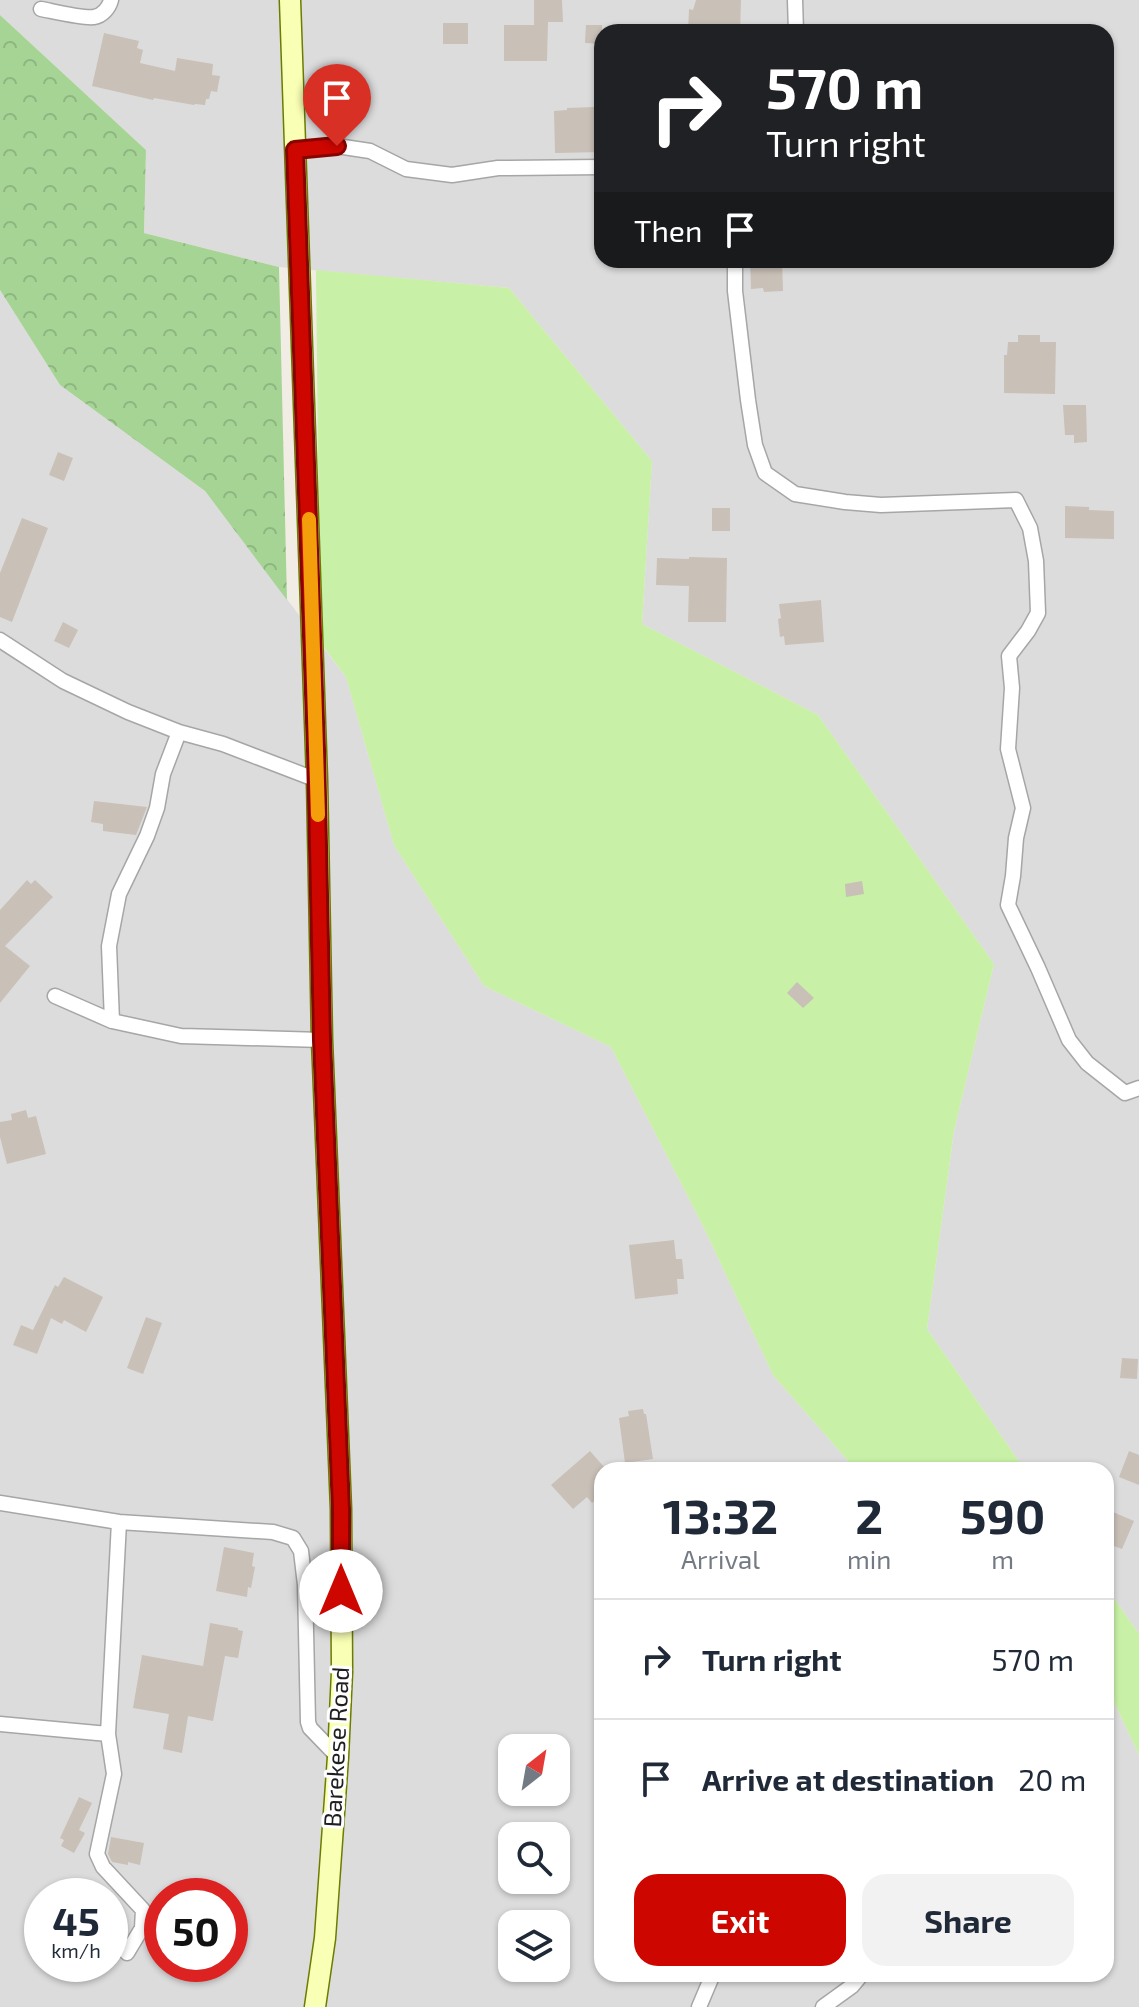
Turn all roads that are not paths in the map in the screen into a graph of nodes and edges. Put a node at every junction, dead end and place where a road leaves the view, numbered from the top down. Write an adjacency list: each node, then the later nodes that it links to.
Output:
1 (111, 0): 4 (street)
2 (290, 0): 6 (main road, Barekese Road)
3 (795, 0): 5 (street)
4 (41, 9)
5 (796, 24)
6 (295, 150): 7 (street); 11 (main road, Barekese Road)
7 (594, 167)
8 (735, 268): 15 (street)
9 (0, 640): 10 (street)
10 (179, 732): 11 (street); 13 (street)
11 (317, 780): 14 (main road, Barekese Road)
12 (55, 996): 13 (street)
13 (112, 1021): 14 (street)
14 (322, 1040): 20 (main road, Barekese Road)
15 (1139, 1088)
16 (0, 1503): 17 (street)
17 (119, 1522): 19 (street); 20 (street)
18 (0, 1724): 19 (street)
19 (108, 1734): 21 (street)
20 (338, 1757): 26 (main road, Barekese Road)
21 (113, 1878)
22 (128, 1894): 23 (street)
23 (128, 1951)
24 (710, 1982): 27 (street)
25 (855, 1982): 28 (street)
26 (315, 2007)
27 (699, 2007)
28 (823, 2007)

